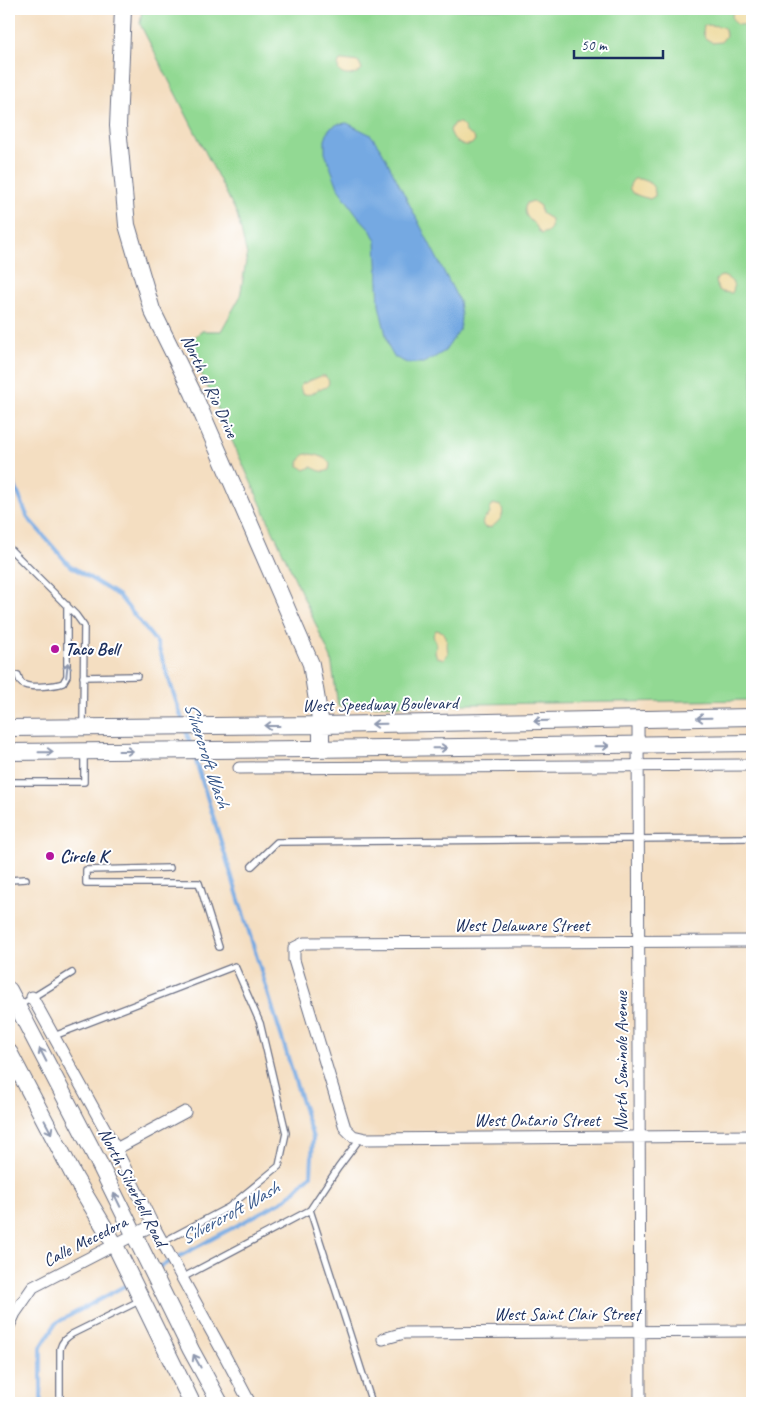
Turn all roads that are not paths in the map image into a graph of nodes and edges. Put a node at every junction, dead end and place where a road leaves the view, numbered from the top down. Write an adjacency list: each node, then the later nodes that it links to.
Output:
1 (123, 9): 9 (main road, North el Rio Drive)
2 (9, 548): 3 (lane)
3 (67, 606): 4 (lane, one-way to 3); 6 (lane)
4 (18, 675)
5 (137, 676): 6 (lane)
6 (83, 677): 10 (lane)
7 (752, 717): 8 (main road, West Speedway Boulevard, one-way to 8)
8 (638, 720): 9 (main road, West Speedway Boulevard, one-way to 9); 13 (street, North Seminole Avenue)
9 (321, 725): 10 (main road, West Speedway Boulevard, one-way to 10); 14 (main road, North el Rio Drive)
10 (83, 727): 11 (main road, West Speedway Boulevard); 15 (main road)
11 (9, 728)
12 (752, 743): 13 (main road)
13 (637, 745): 14 (main road, one-way to 13); 18 (street, North Seminole Avenue)
14 (321, 749): 15 (main road, one-way to 14); 19 (street, North el Rio Drive)
15 (84, 751): 16 (main road, one-way to 15); 21 (lane)
16 (9, 752)
17 (752, 765): 18 (street)
18 (638, 766): 19 (street); 23 (street, North Seminole Avenue)
19 (322, 767): 20 (street)
20 (239, 768)
21 (9, 782)
22 (752, 838): 23 (lane)
23 (638, 839): 24 (lane); 29 (street, North Seminole Avenue)
24 (252, 866)
25 (170, 868): 30 (lane)
26 (26, 879): 27 (lane)
27 (9, 880)
28 (752, 941): 29 (street, West Delaware Street)
29 (638, 942): 38 (street, North Seminole Avenue); 40 (street, West Delaware Street)
30 (219, 947)
31 (72, 973): 33 (lane)
32 (9, 990): 34 (main road, North Silverbell Road)
33 (32, 997): 34 (lane); 35 (street, North Silverbell Road)
34 (13, 1010): 44 (main road, North Silverbell Road, one-way to 34)
35 (54, 1036): 41 (street, North Silverbell Road); 46 (lane)
36 (9, 1052): 45 (main road, one-way to 45)
37 (185, 1112): 41 (street)
38 (639, 1136): 39 (street, West Ontario Street); 40 (street, West Ontario Street); 50 (street, North Seminole Avenue)
39 (752, 1136)
40 (357, 1137): 42 (lane)
41 (116, 1149): 43 (street, North Silverbell Road)
42 (310, 1210): 47 (lane); 57 (lane)
43 (153, 1225): 44 (street, Calle Mecedora); 46 (street, North Silverbell Road)
44 (134, 1235): 45 (street, Calle Mecedora); 55 (main road, North Silverbell Road, one-way to 44)
45 (115, 1245): 48 (main road); 49 (street, Calle Mecedora)
46 (165, 1246): 47 (street, North Silverbell Road)
47 (182, 1276): 56 (street, North Silverbell Road)
48 (140, 1298): 53 (main road); 54 (lane)
49 (9, 1326)
50 (640, 1331): 51 (street, West Saint Clair Street); 52 (street, West Saint Clair Street); 58 (street, North Seminole Avenue)
51 (752, 1331)
52 (383, 1339)
53 (189, 1402)
54 (60, 1403)
55 (220, 1403)
56 (250, 1403)
57 (372, 1403)
58 (640, 1403)

